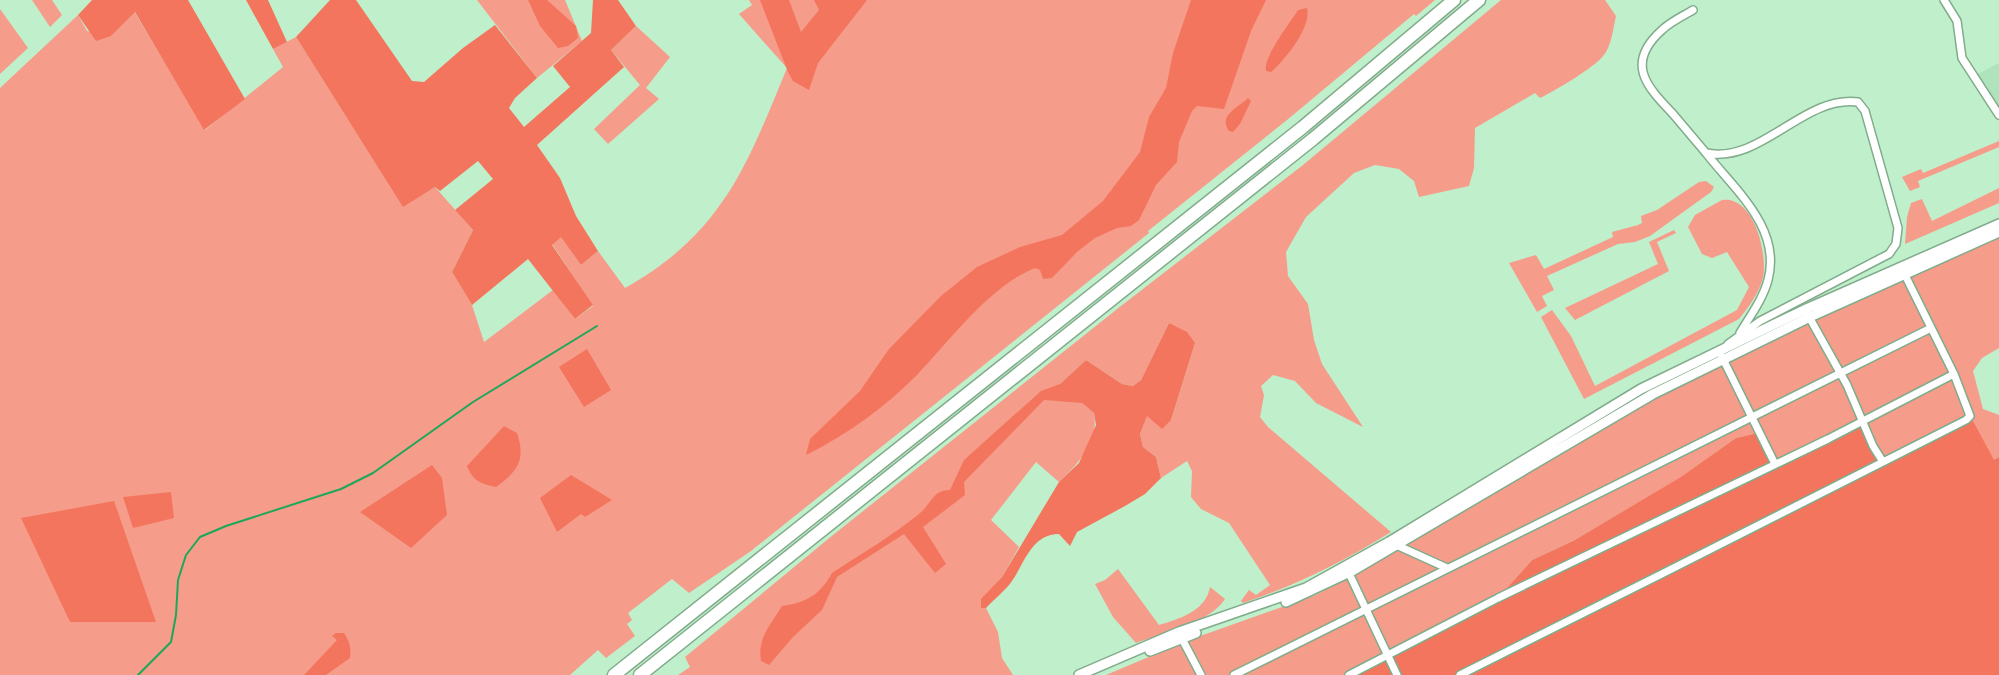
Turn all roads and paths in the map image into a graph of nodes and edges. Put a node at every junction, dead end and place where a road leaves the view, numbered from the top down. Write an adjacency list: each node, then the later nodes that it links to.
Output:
1 (1454, 0): 26 (highway)
2 (1479, 0): 27 (highway)
3 (1944, 0): 5 (street)
4 (1693, 10): 6 (street)
5 (1999, 115)
6 (1706, 153): 12 (street); 12 (street)
7 (1999, 224): 9 (main road)
8 (1999, 232): 9 (main road)
9 (1903, 270): 10 (main road); 11 (street)
10 (1808, 313): 13 (main road); 14 (street)
11 (1931, 328): 14 (street); 15 (street)
12 (1738, 336): 13 (street)
13 (1721, 355): 16 (street); 20 (main road)
14 (1841, 372): 16 (street); 17 (street)
15 (1954, 374): 17 (street); 18 (street)
16 (1751, 417): 19 (street); 21 (street)
17 (1862, 421): 18 (street); 19 (street)
18 (1883, 462): 34 (street)
19 (1775, 464): 25 (street)
20 (1392, 543): 21 (street); 22 (main road)
21 (1447, 568): 23 (street)
22 (1347, 570): 23 (street); 24 (main road)
23 (1365, 610): 25 (street); 31 (street)
24 (1181, 635): 28 (main road); 29 (main road); 30 (street)
25 (1388, 657): 32 (street); 33 (street)
26 (614, 675)
27 (640, 675)
28 (1079, 675)
29 (1093, 675)
30 (1201, 675)
31 (1234, 675)
32 (1349, 675)
33 (1397, 675)
34 (1460, 675)

